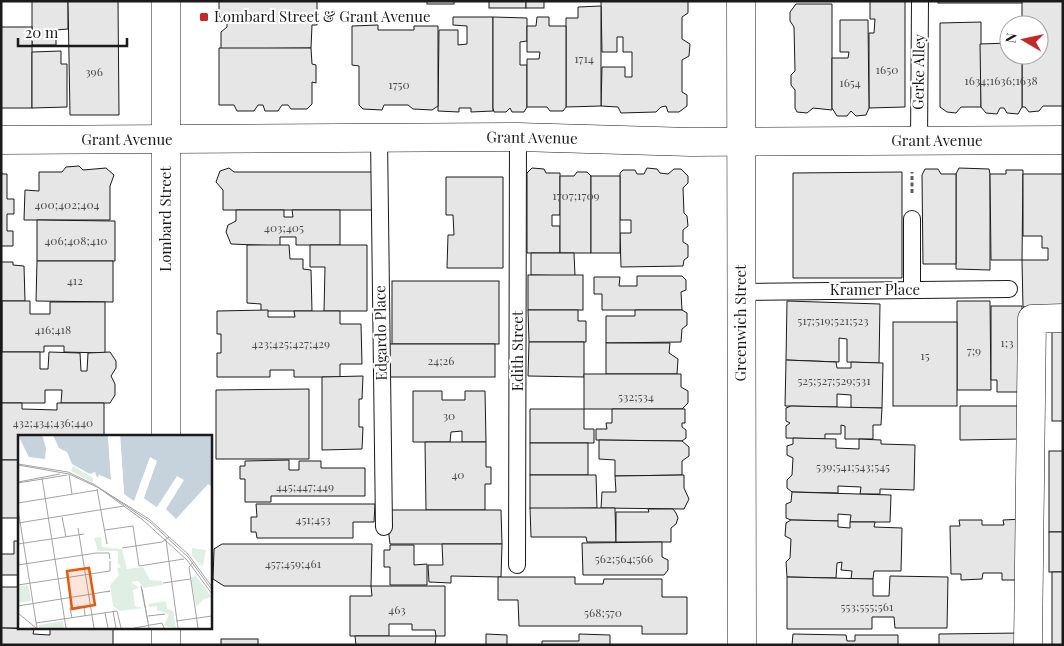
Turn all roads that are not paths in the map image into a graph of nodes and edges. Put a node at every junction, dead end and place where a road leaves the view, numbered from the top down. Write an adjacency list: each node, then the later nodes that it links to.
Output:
1 (166, 1): 7 (street, Lombard Street)
2 (741, 1): 9 (street, Greenwich Street)
3 (920, 1): 10 (lane, Gerke Alley)
4 (379, 138): 5 (street, Grant Avenue); 7 (street, Grant Avenue); 17 (lane, Edgardo Place)
5 (518, 138): 9 (street, Grant Avenue); 18 (lane, Edith Street)
6 (1, 140): 7 (street, Grant Avenue)
7 (167, 140): 16 (street, Lombard Street)
8 (1063, 140): 10 (street, Grant Avenue)
9 (741, 142): 10 (street, Grant Avenue); 14 (street, Greenwich Street)
10 (915, 142)
11 (912, 219): 12 (lane)
12 (912, 290): 13 (lane, Kramer Place); 14 (lane, Kramer Place)
13 (1009, 290)
14 (741, 292): 21 (street, Greenwich Street)
15 (1063, 318): 22 (street)
16 (166, 435)
17 (384, 527)
18 (517, 565)
19 (166, 628): 20 (street)
20 (166, 645)
21 (742, 645)
22 (1028, 645)

